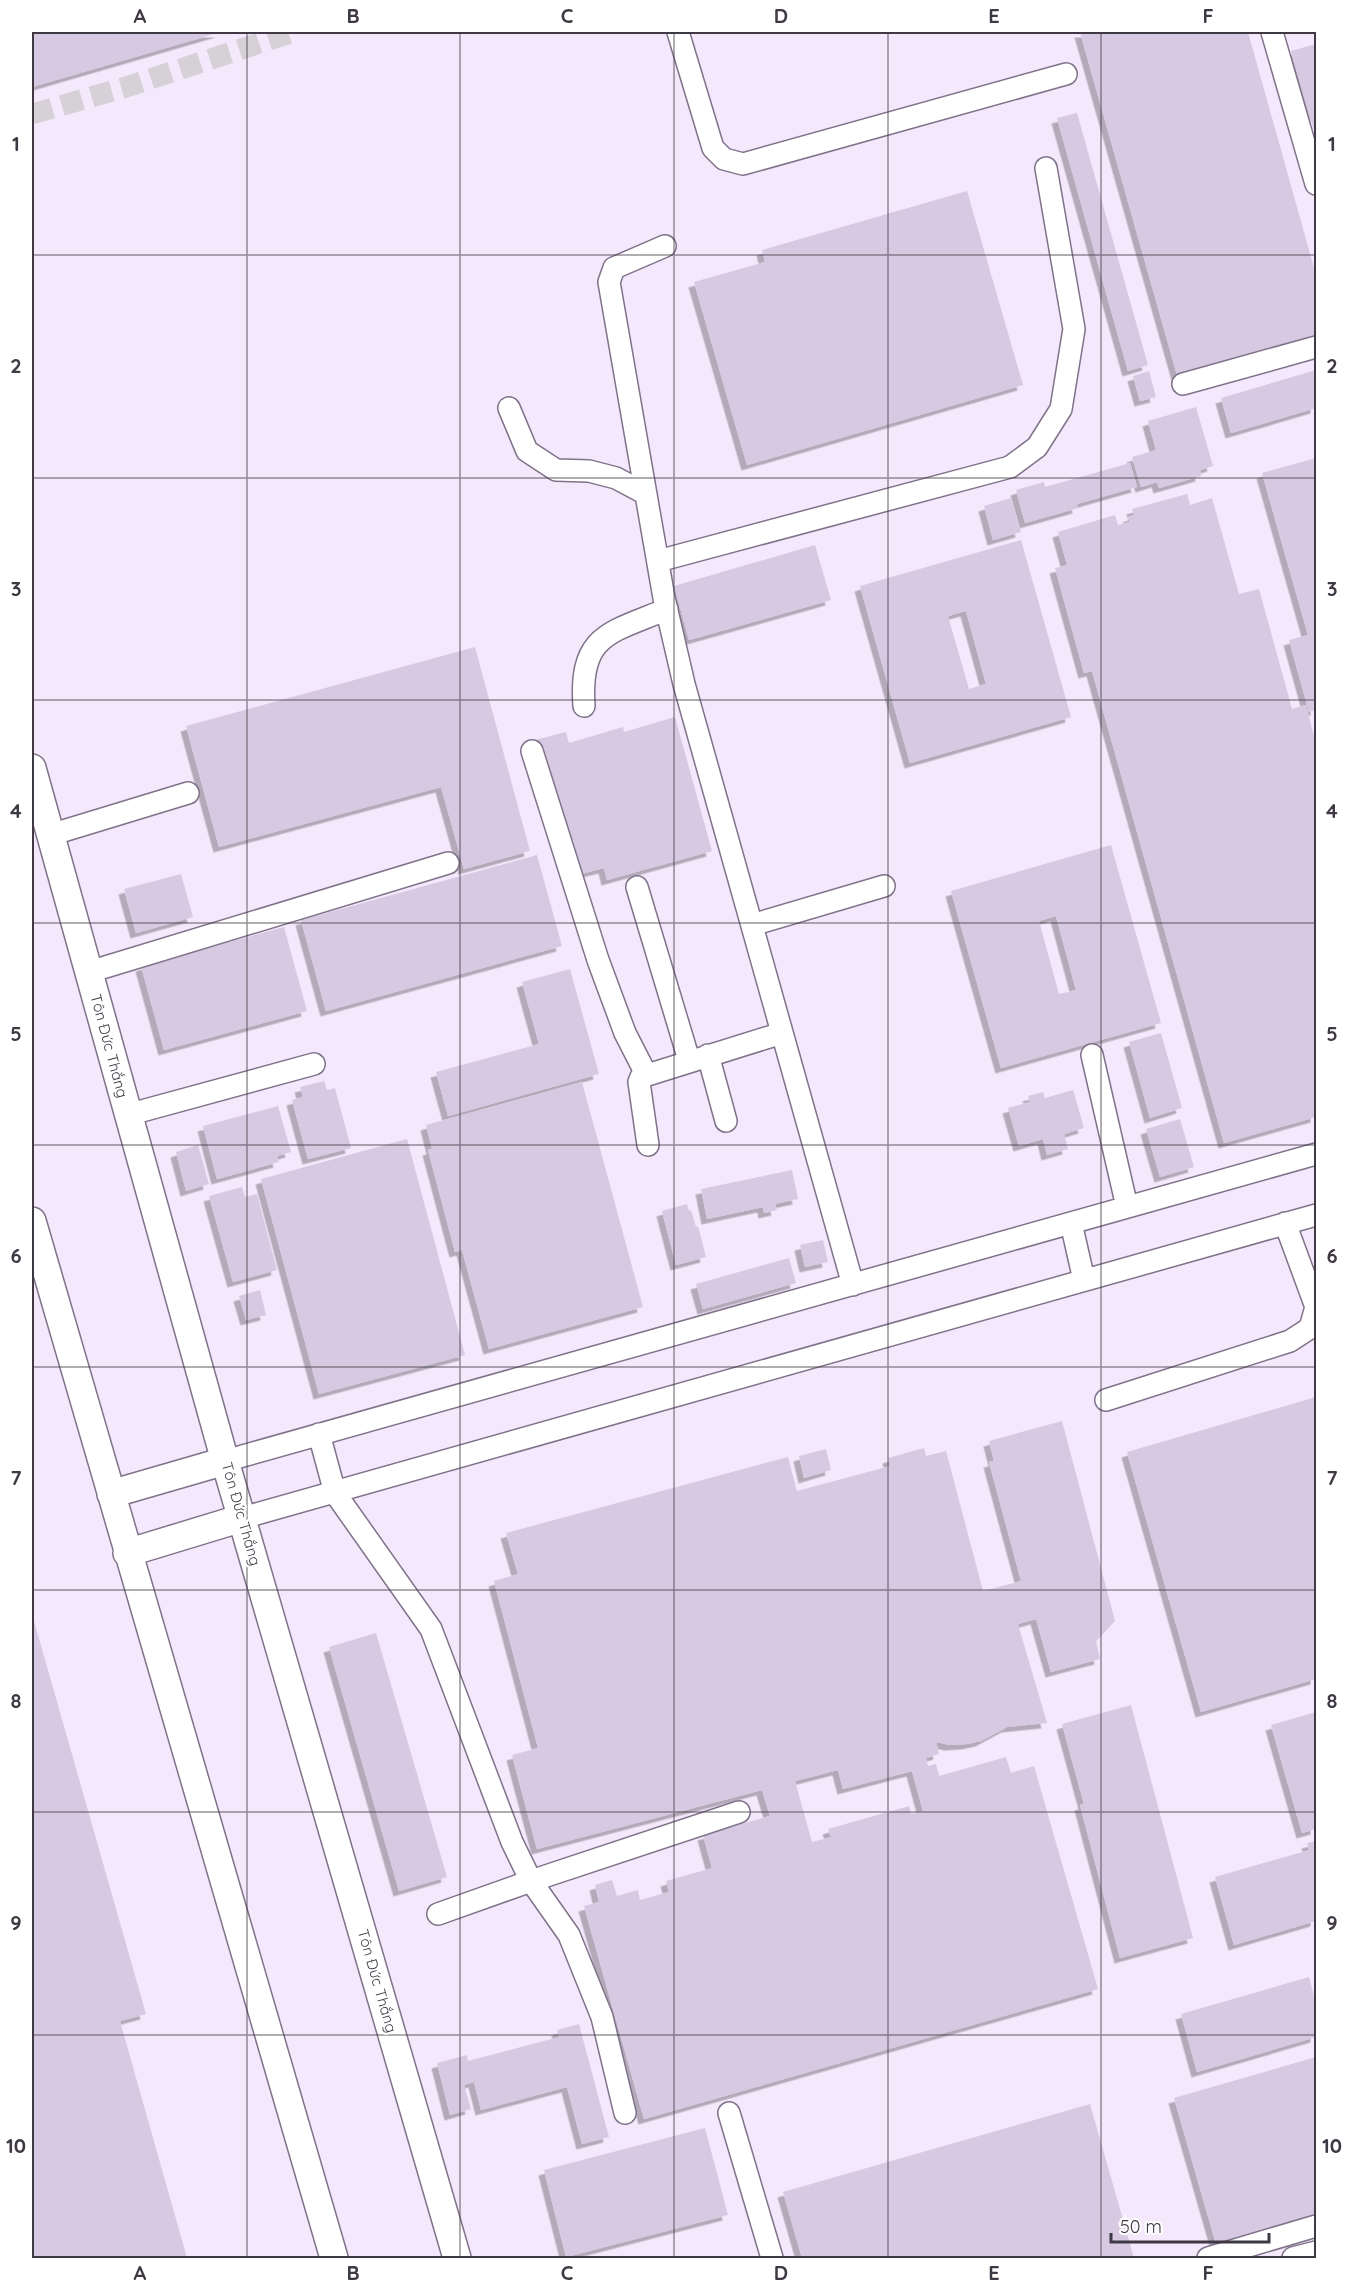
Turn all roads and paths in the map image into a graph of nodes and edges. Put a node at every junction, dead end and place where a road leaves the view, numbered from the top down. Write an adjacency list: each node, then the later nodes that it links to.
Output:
1 (678, 32): 3 (street)
2 (1272, 32): 5 (street)
3 (1066, 74)
4 (1046, 168): 11 (street)
5 (1317, 184)
6 (665, 246): 10 (street)
7 (1317, 347): 8 (street)
8 (1184, 384)
9 (508, 408): 10 (street)
10 (646, 494): 11 (street)
11 (658, 561): 12 (street)
12 (667, 609): 13 (street); 21 (street)
13 (584, 706)
14 (532, 751): 27 (street)
15 (32, 768): 17 (main road, Tôn Đức Thắng)
16 (188, 793): 17 (street)
17 (51, 835): 22 (main road, Tôn Đức Thắng)
18 (448, 863): 22 (street)
19 (884, 886): 21 (street)
20 (637, 887): 25 (street)
21 (752, 925): 23 (street)
22 (89, 972): 28 (main road, Tôn Đức Thắng)
23 (782, 1033): 25 (street); 38 (street)
24 (1092, 1055): 32 (street)
25 (699, 1058): 27 (street); 29 (street)
26 (314, 1064): 28 (street)
27 (646, 1074): 30 (street)
28 (127, 1115): 41 (main road, Tôn Đức Thắng)
29 (726, 1121)
30 (648, 1145)
31 (1317, 1154): 32 (street)
32 (1127, 1207): 35 (street)
33 (1317, 1215): 36 (street)
34 (32, 1221): 43 (main road)
35 (1071, 1223): 37 (street); 38 (street)
36 (1285, 1223): 37 (street); 39 (street)
37 (1084, 1280): 42 (street)
38 (853, 1285): 40 (street)
39 (1106, 1400)
40 (319, 1434): 41 (street); 42 (street)
41 (225, 1461): 43 (main road); 44 (main road, Tôn Đức Thắng)
42 (335, 1492): 44 (street); 47 (street)
43 (111, 1494): 45 (main road)
44 (242, 1518): 45 (main road); 55 (main road, Tôn Đức Thắng)
45 (127, 1553): 54 (main road)
46 (739, 1812): 47 (street)
47 (531, 1881): 48 (street); 49 (street)
48 (438, 1914)
49 (625, 2113)
50 (729, 2113): 56 (street)
51 (1317, 2226): 52 (street)
52 (1262, 2251): 57 (street)
53 (1317, 2252): 58 (street)
54 (334, 2259)
55 (457, 2259)
56 (772, 2259)
57 (1208, 2259)
58 (1293, 2259)

